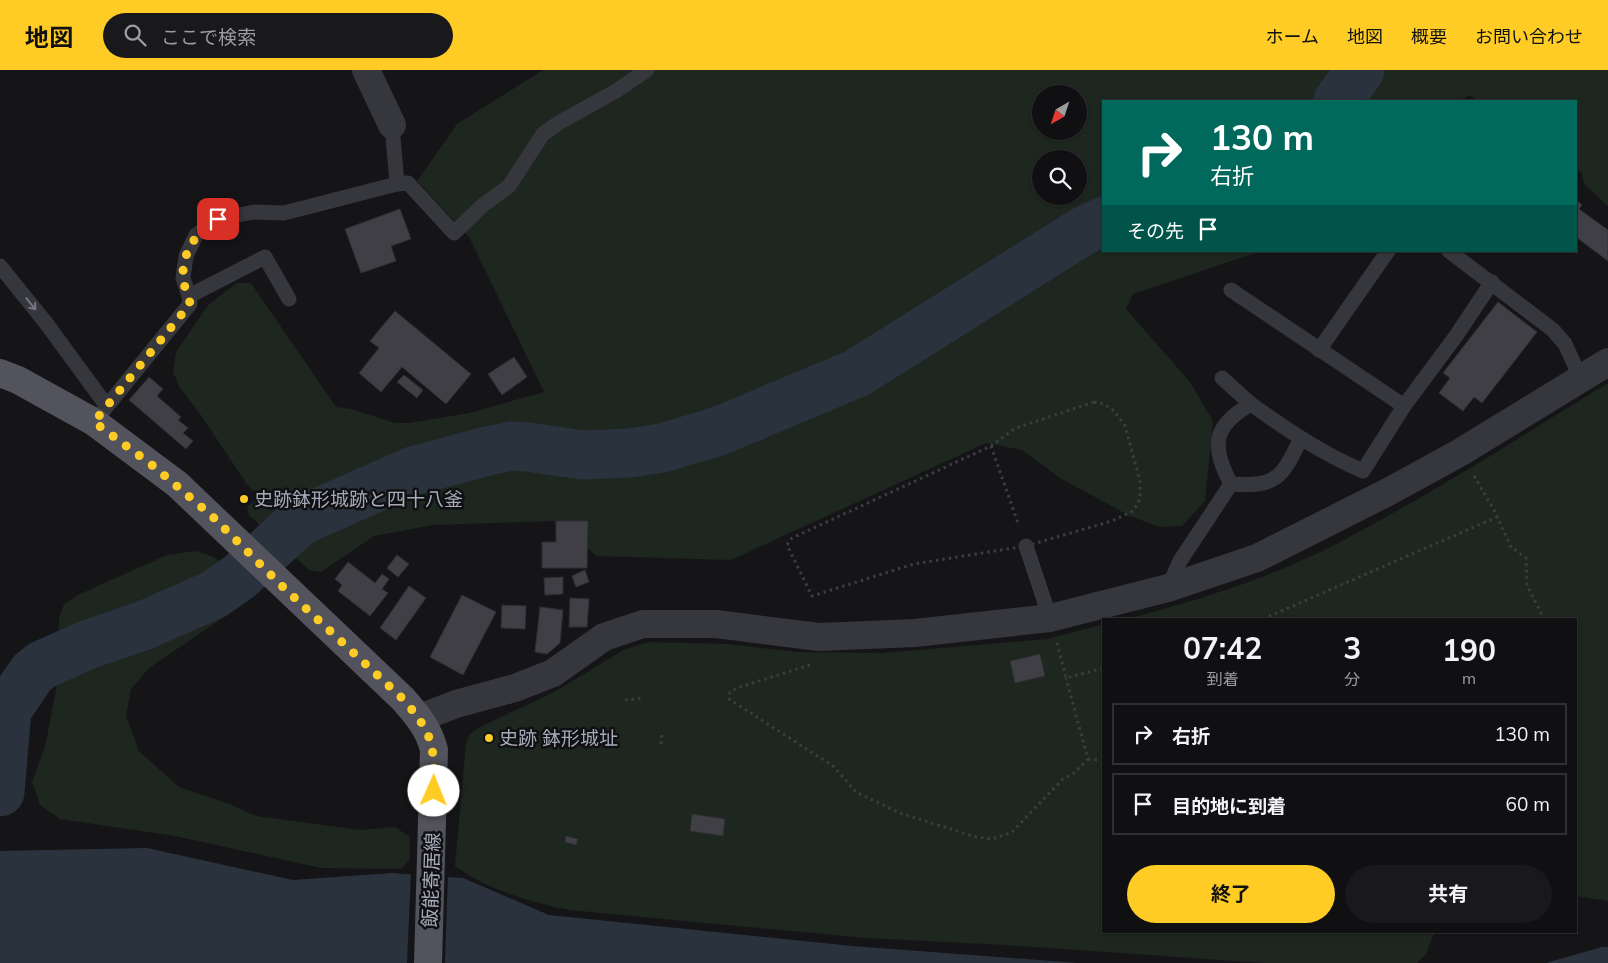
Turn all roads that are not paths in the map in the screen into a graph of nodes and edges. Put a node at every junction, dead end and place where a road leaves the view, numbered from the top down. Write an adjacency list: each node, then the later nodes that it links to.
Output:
1 (366, 70): 3 (street)
2 (647, 70): 4 (lane)
3 (392, 125): 4 (lane)
4 (397, 184): 10 (lane)
5 (1387, 252): 12 (lane)
6 (1451, 252): 8 (lane)
7 (0, 266): 19 (lane, one-way to 19)
8 (1492, 282): 16 (lane); 18 (lane)
9 (1231, 290): 12 (lane)
10 (189, 296): 11 (lane); 19 (lane)
11 (289, 299)
12 (1319, 350): 18 (lane)
13 (1608, 362): 16 (street)
14 (0, 373): 19 (main road, 飯能寄居線)
15 (1222, 378): 17 (lane)
16 (1581, 379): 23 (street)
17 (1251, 404): 20 (lane); 22 (lane)
18 (1404, 406): 21 (lane)
19 (100, 414): 27 (main road, 飯能寄居線)
20 (1301, 438): 21 (lane); 22 (lane)
21 (1363, 472): 23 (lane)
22 (1231, 484): 25 (lane)
23 (1388, 492): 25 (street)
24 (1024, 541): 26 (lane)
25 (1168, 588): 26 (street)
26 (1050, 618): 27 (street)
27 (420, 718): 28 (main road, 飯能寄居線)
28 (428, 963)

